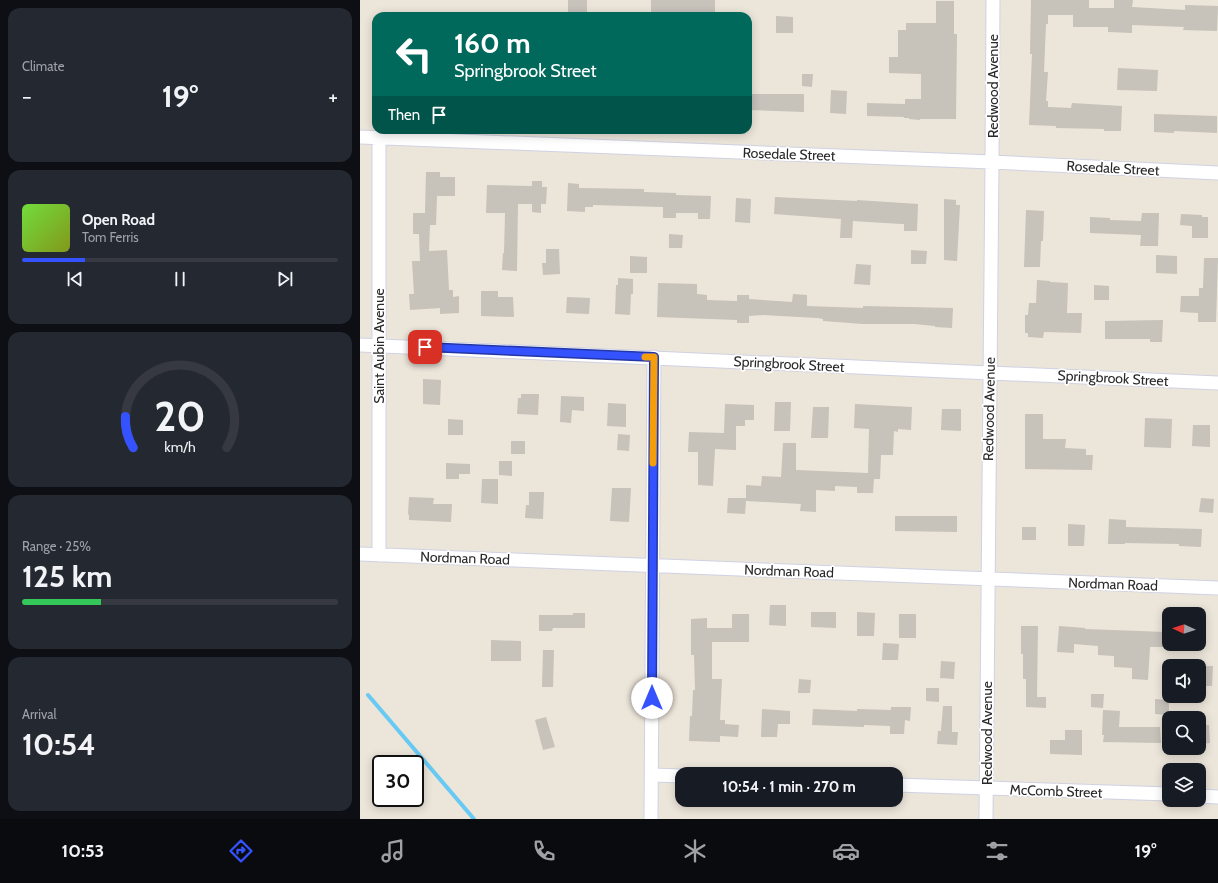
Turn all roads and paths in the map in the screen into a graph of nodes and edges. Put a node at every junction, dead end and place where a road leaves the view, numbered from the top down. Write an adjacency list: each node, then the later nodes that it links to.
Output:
1 (993, 0): 4 (street, Redwood Avenue)
2 (360, 137): 3 (street, Rosedale Street)
3 (379, 138): 4 (street, Rosedale Street); 7 (street, Saint Aubin Avenue)
4 (992, 162): 5 (street, Rosedale Street); 9 (street, Redwood Avenue)
5 (1218, 173)
6 (360, 345): 7 (street, Springbrook Street)
7 (379, 345): 8 (street, Springbrook Street); 12 (street, Saint Aubin Avenue)
8 (654, 357): 9 (street, Springbrook Street); 13 (street)
9 (990, 373): 10 (street, Springbrook Street); 14 (street, Redwood Avenue)
10 (1218, 383)
11 (360, 554): 12 (street, Nordman Road)
12 (378, 554): 13 (street, Nordman Road)
13 (653, 566): 14 (street, Nordman Road); 16 (street)
14 (988, 580): 15 (street, Nordman Road); 19 (street, Redwood Avenue)
15 (1218, 588)
16 (652, 775): 17 (street); 23 (street)
17 (675, 776)
18 (903, 785): 19 (street, McComb Street)
19 (986, 789): 20 (street, McComb Street); 24 (street, Redwood Avenue)
20 (1162, 794)
21 (1206, 796): 22 (street)
22 (1218, 797)
23 (651, 819)
24 (986, 819)

